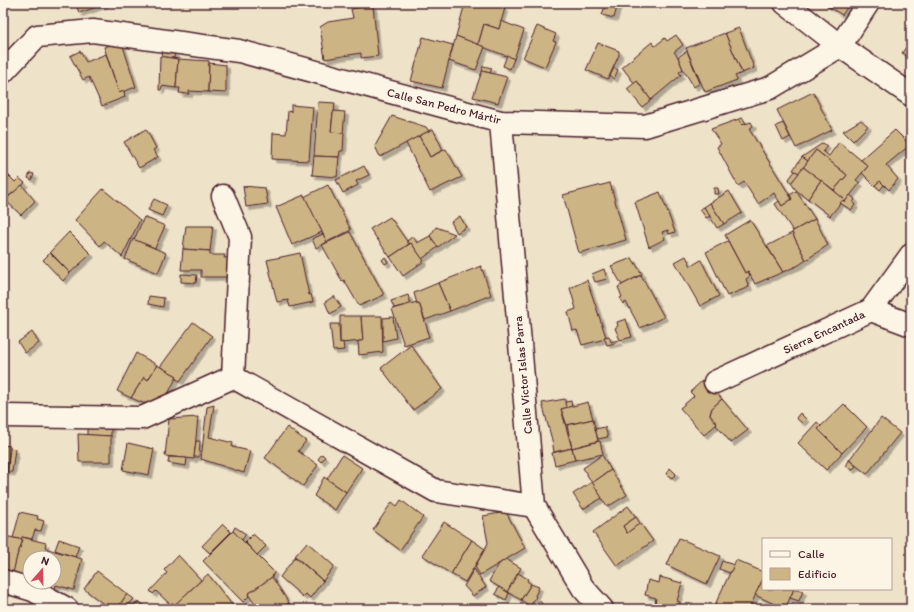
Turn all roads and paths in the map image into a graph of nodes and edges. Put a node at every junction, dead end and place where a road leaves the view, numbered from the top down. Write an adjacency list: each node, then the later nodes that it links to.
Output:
1 (785, 3): 3 (street)
2 (868, 3): 3 (street, Calle San Pedro Mártir)
3 (840, 46): 5 (street); 6 (street, Calle San Pedro Mártir)
4 (3, 72): 6 (street, Calle San Pedro Mártir)
5 (911, 95)
6 (501, 122): 14 (street, Calle Víctor Islas Parra)
7 (223, 196): 11 (street)
8 (911, 255): 9 (street, Sierra Encantada)
9 (871, 310): 10 (street); 12 (street, Sierra Encantada)
10 (911, 325)
11 (233, 377): 13 (street); 14 (street)
12 (715, 382)
13 (4, 416)
14 (534, 506): 17 (street, Calle Víctor Islas Parra)
15 (3, 581): 16 (street)
16 (67, 609)
17 (602, 609)

